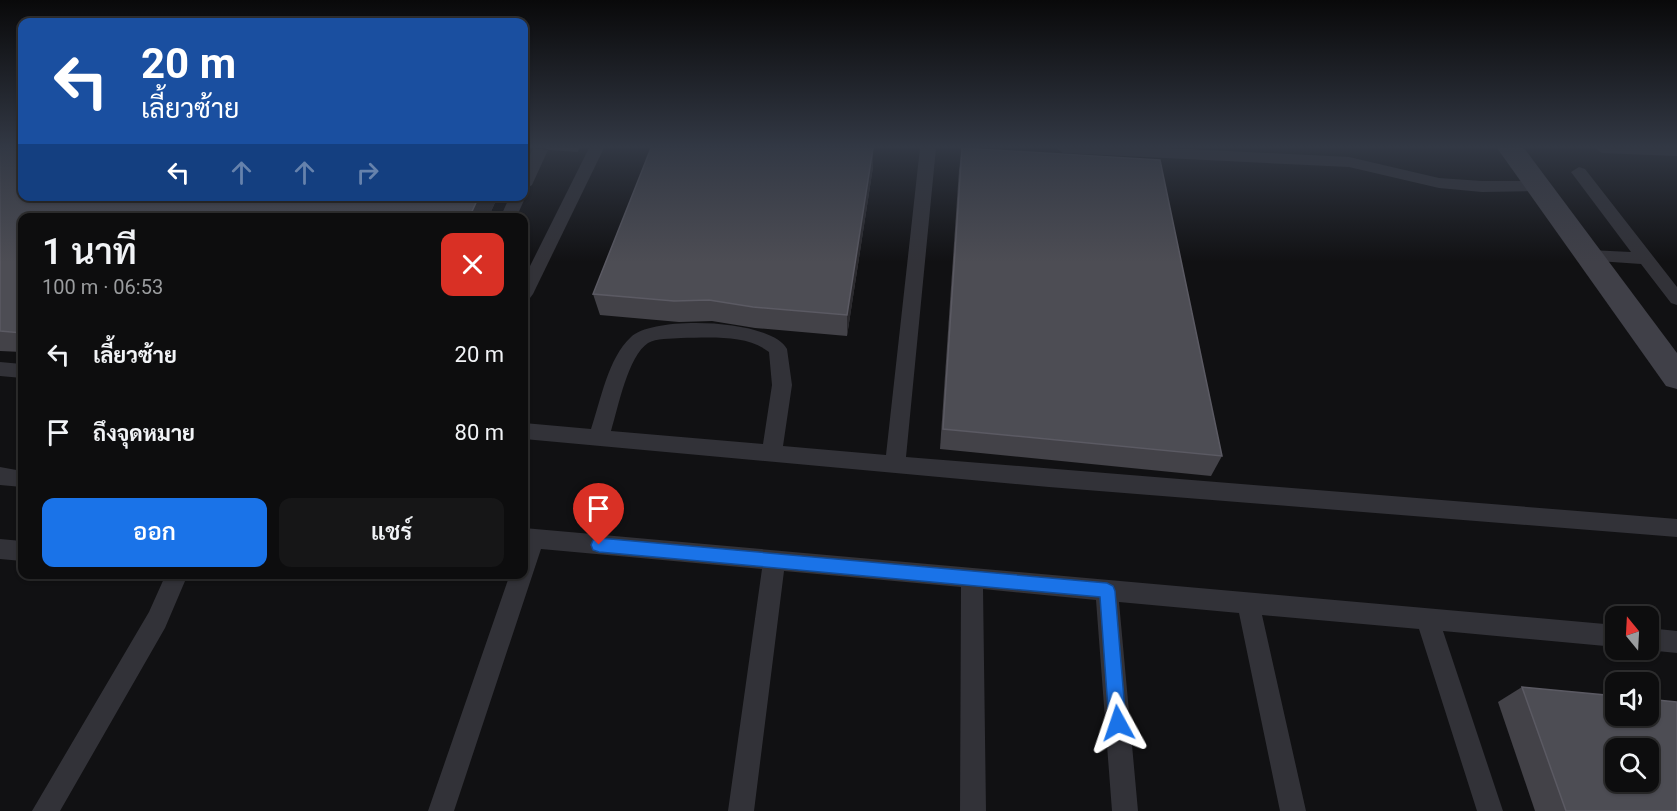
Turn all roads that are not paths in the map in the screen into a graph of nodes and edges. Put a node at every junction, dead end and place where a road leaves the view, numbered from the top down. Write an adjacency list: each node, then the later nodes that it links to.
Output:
1 (578, 186): 8 (lane)
2 (924, 186): 16 (lane)
3 (1488, 186): 4 (lane)
4 (1538, 186): 6 (main road)
5 (1590, 186): 7 (lane)
6 (1589, 256): 7 (lane); 12 (main road)
7 (1645, 258): 9 (lane)
8 (528, 286)
9 (1677, 299)
10 (0, 369): 11 (lane)
11 (18, 371)
12 (1677, 377)
13 (528, 431): 14 (lane)
14 (599, 436): 15 (lane); 15 (lane)
15 (772, 453): 16 (lane)
16 (895, 464): 19 (lane)
17 (0, 476): 18 (lane)
18 (18, 478)
19 (1677, 528)
20 (528, 539): 23 (lane)
21 (0, 549): 22 (lane)
22 (18, 551)
23 (774, 561): 26 (lane); 35 (lane)
24 (175, 579): 33 (lane)
25 (519, 579): 34 (lane)
26 (972, 579): 27 (lane); 36 (lane)
27 (1107, 591): 28 (lane); 37 (lane)
28 (1248, 603): 29 (lane); 38 (lane)
29 (1428, 620): 30 (lane); 39 (lane)
30 (1605, 635)
31 (1659, 640): 32 (lane)
32 (1677, 642)
33 (45, 811)
34 (441, 811)
35 (741, 811)
36 (973, 811)
37 (1125, 811)
38 (1293, 811)
39 (1490, 811)

